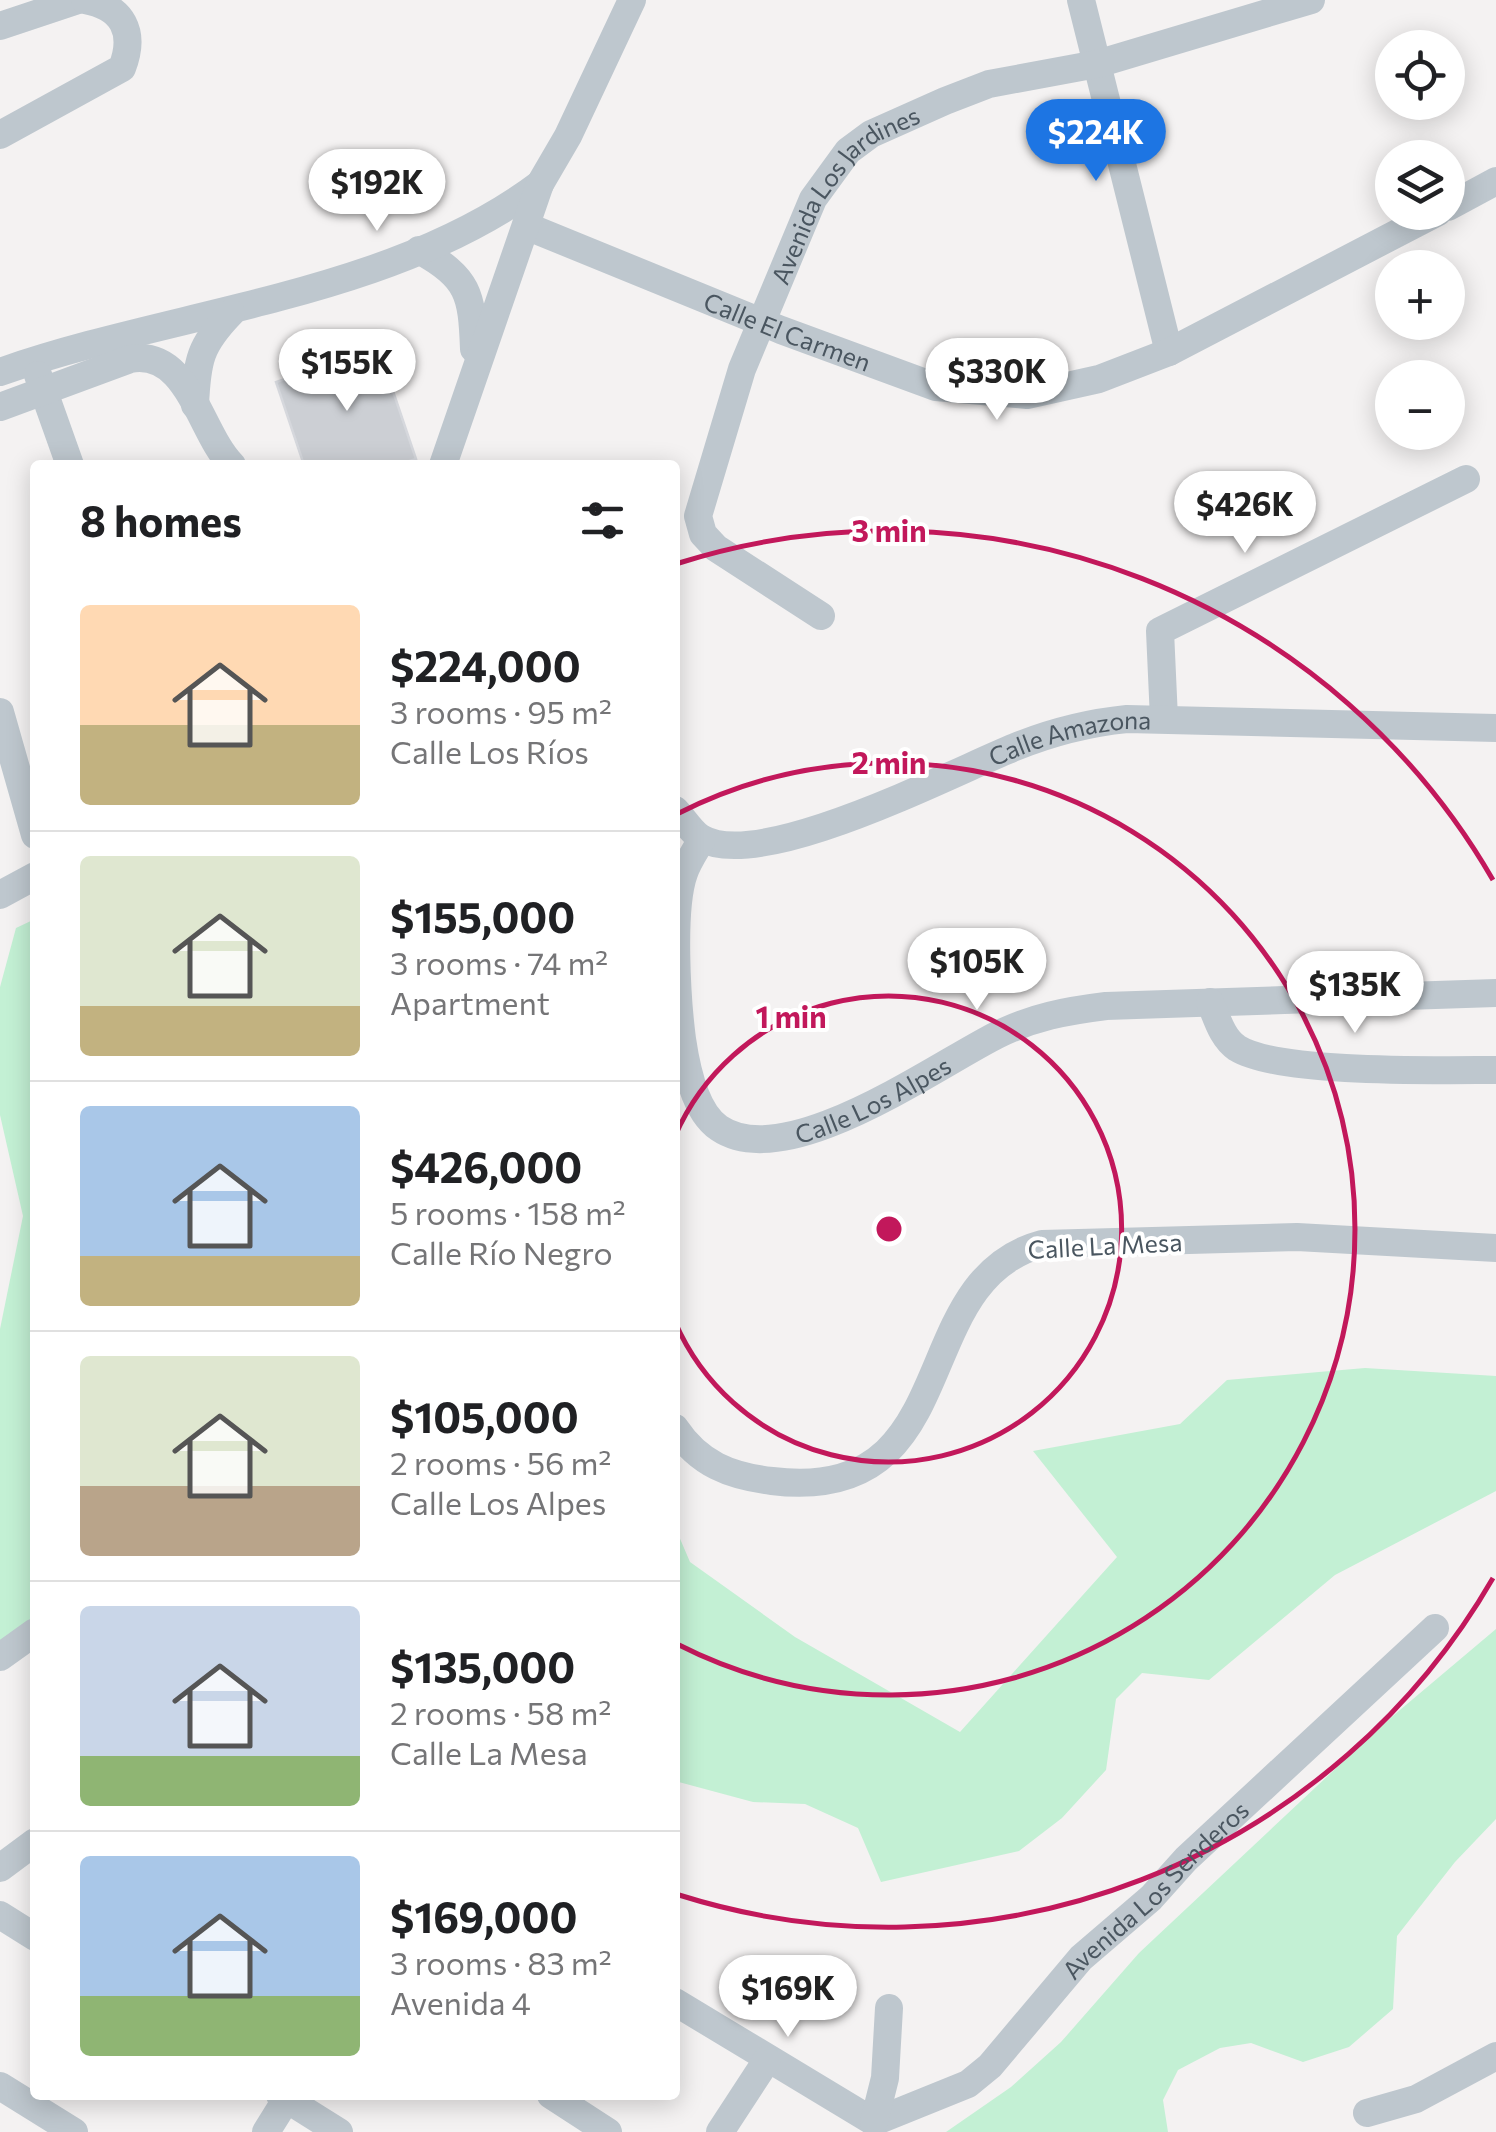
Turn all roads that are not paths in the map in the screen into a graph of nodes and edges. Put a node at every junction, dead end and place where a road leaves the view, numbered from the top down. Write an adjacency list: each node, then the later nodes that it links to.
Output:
1 (81, 0): 5 (street); 7 (street)
2 (632, 0): 9 (street)
3 (1081, 0): 6 (street)
4 (1311, 0): 6 (street, Avenida Los Jardines)
5 (0, 26)
6 (1097, 64): 15 (street, Avenida Los Jardines); 16 (street)
7 (0, 135)
8 (1496, 181): 10 (street)
9 (540, 184): 11 (street); 13 (street)
10 (1465, 198)
11 (526, 226): 15 (street, Calle El Carmen); 18 (street)
12 (1403, 230): 16 (street, Calle El Carmen)
13 (419, 250): 14 (street); 18 (street)
14 (231, 312): 17 (street); 21 (street)
15 (762, 320): 16 (street, Calle El Carmen); 27 (street, Avenida Los Jardines)
16 (1169, 352)
17 (34, 359): 19 (street); 20 (street)
18 (474, 366): 25 (street)
19 (0, 372)
20 (42, 392): 21 (street); 22 (street); 23 (street)
21 (195, 404): 24 (street)
22 (0, 407)
23 (68, 460)
24 (229, 460)
25 (445, 460)
26 (1466, 479): 29 (street)
27 (821, 616)
28 (0, 712): 32 (street)
29 (1164, 719): 30 (street, Calle Amazona); 33 (street, Calle Amazona)
30 (1496, 728)
31 (680, 815): 33 (street)
32 (30, 818)
33 (702, 839): 36 (street, Calle Los Alpes)
34 (30, 879): 35 (street)
35 (0, 895)
36 (680, 954)
37 (1496, 993): 38 (street, Calle Los Alpes)
38 (1210, 1002): 39 (street, Calle Los Alpes); 40 (street)
39 (680, 1021)
40 (1496, 1070)
41 (1496, 1248): 42 (street, Calle La Mesa)
42 (680, 1433)
43 (1434, 1628): 59 (street, Avenida Los Senderos)
44 (30, 1636): 45 (street)
45 (0, 1657)
46 (30, 1846): 47 (street)
47 (0, 1868)
48 (0, 1915): 49 (street)
49 (30, 1935)
50 (680, 2005): 53 (street)
51 (889, 2008): 59 (street)
52 (1496, 2056): 58 (street)
53 (766, 2060): 59 (street); 64 (street)
54 (0, 2086): 60 (street)
55 (283, 2100): 61 (street)
56 (291, 2100): 62 (street)
57 (558, 2100): 63 (street)
58 (1367, 2113)
59 (876, 2127)
60 (74, 2132)
61 (266, 2132)
62 (338, 2132)
63 (608, 2132)
64 (720, 2132)

